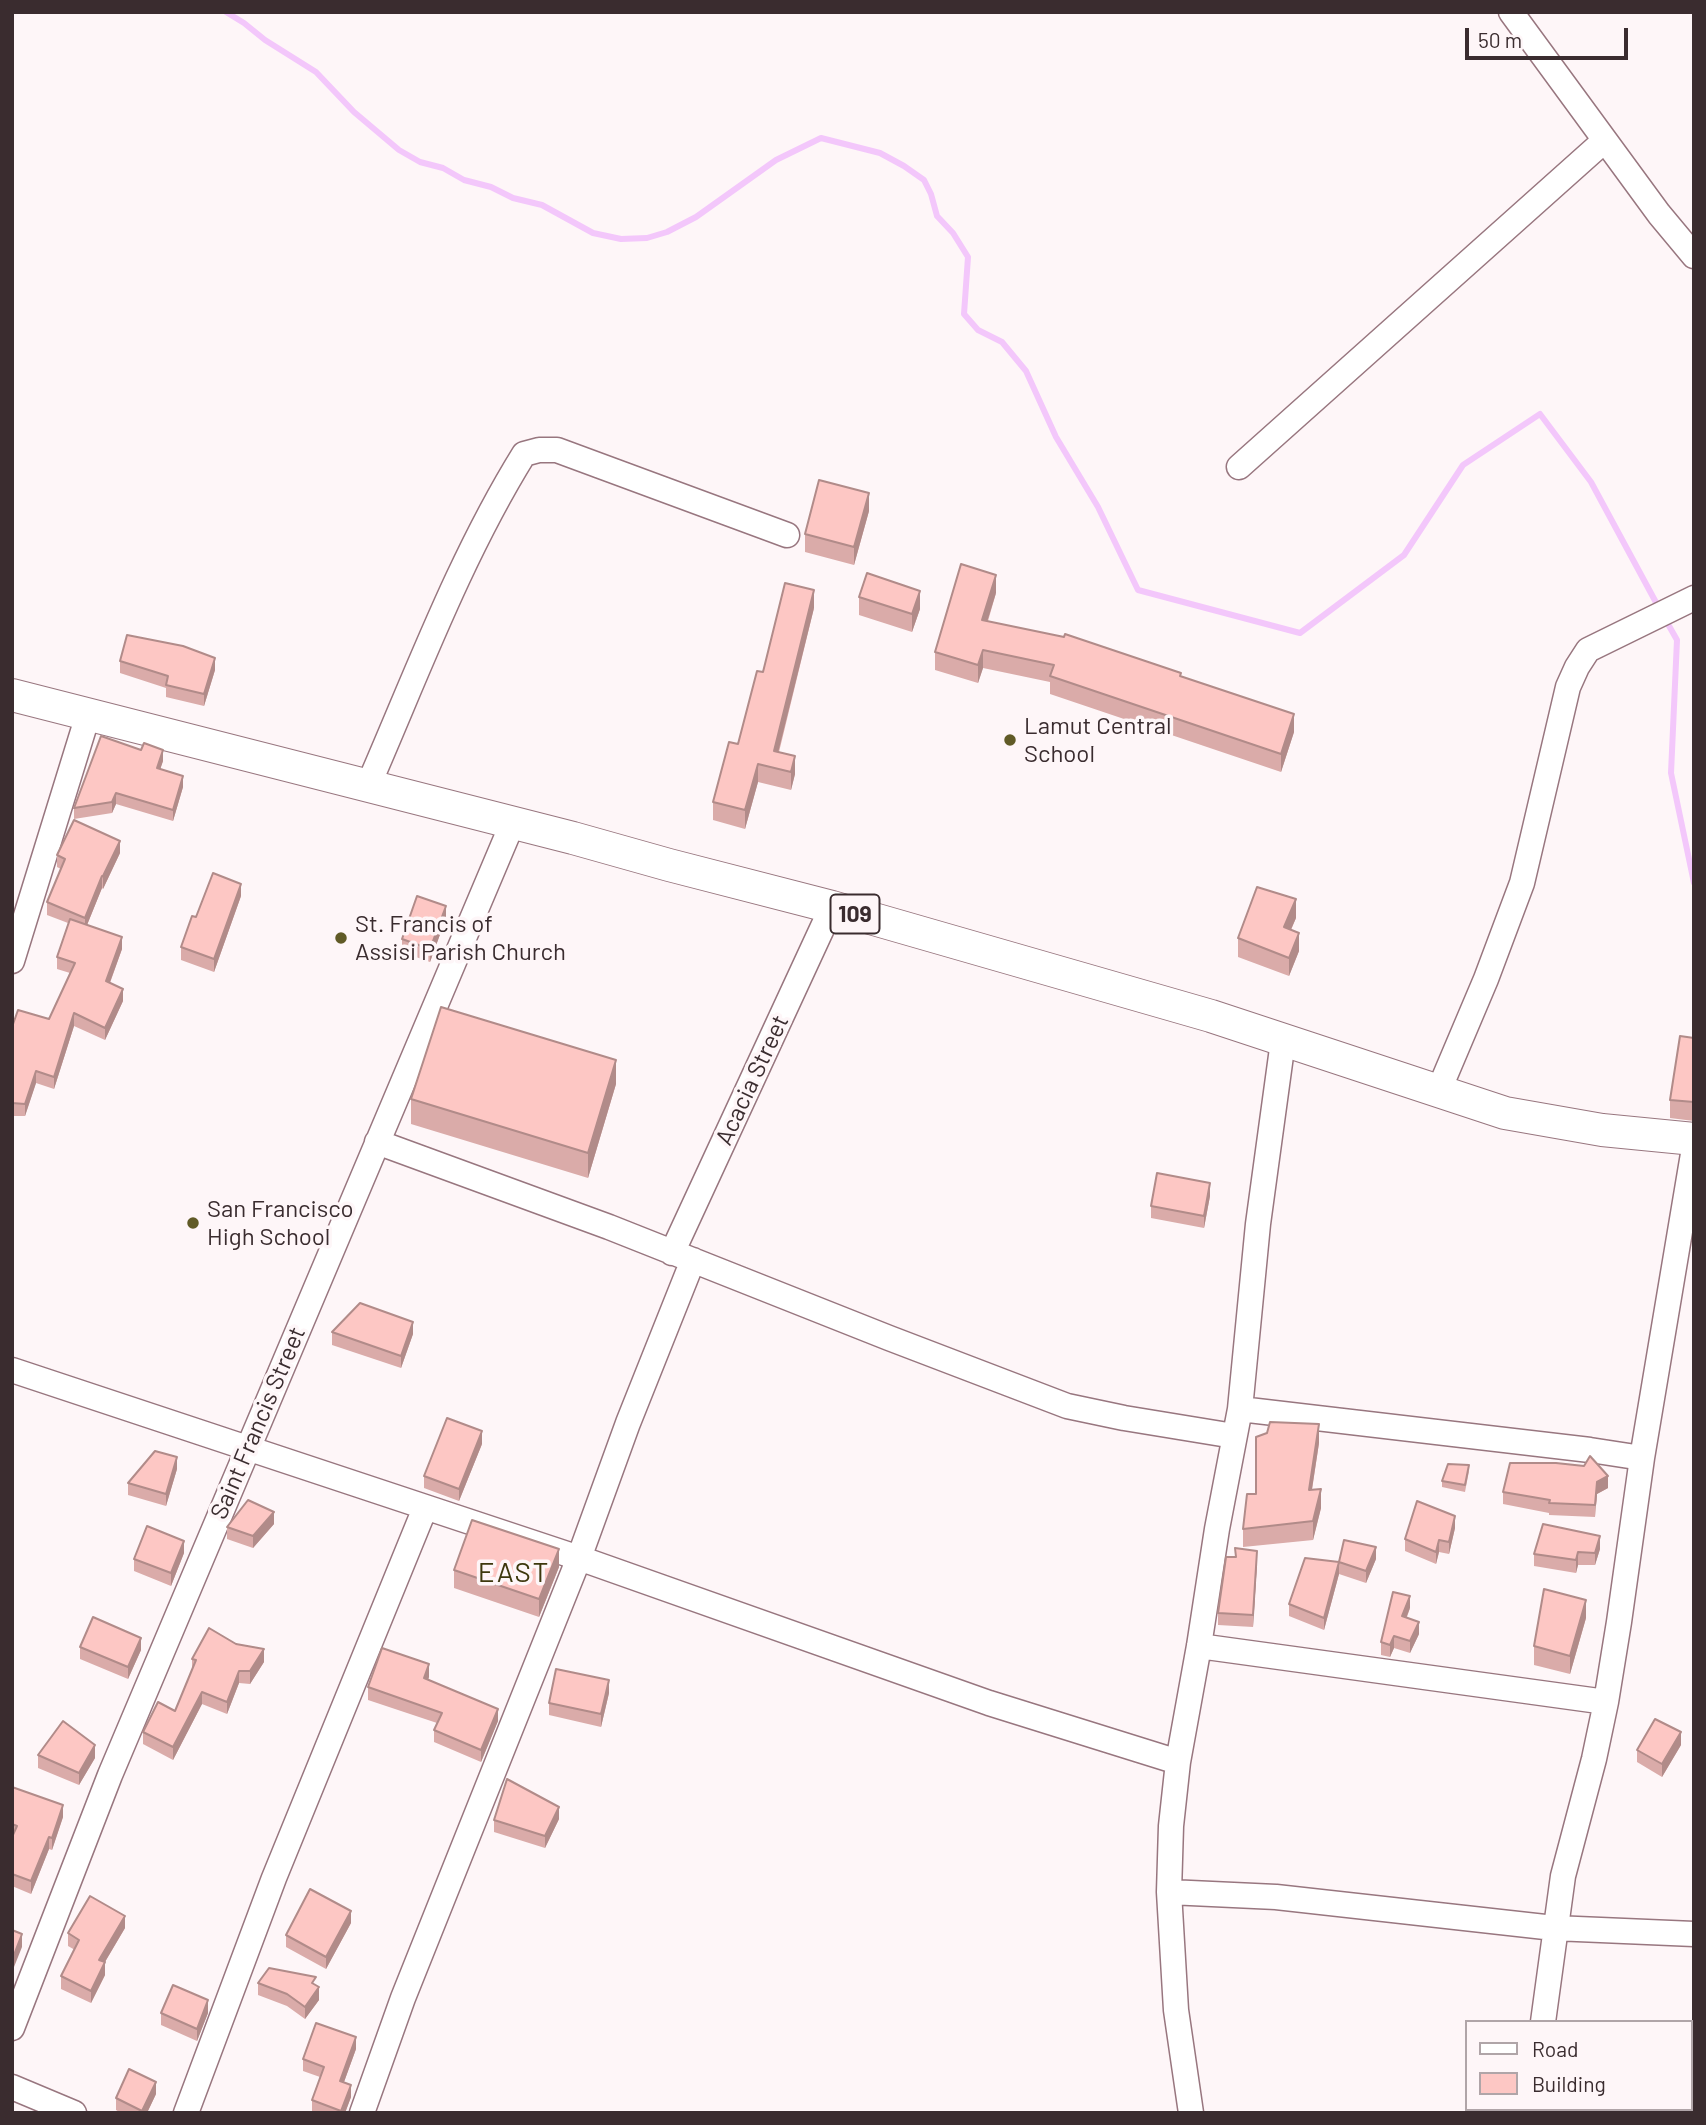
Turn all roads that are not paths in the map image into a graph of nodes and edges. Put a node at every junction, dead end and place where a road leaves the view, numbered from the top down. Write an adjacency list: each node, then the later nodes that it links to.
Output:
1 (1511, 12): 2 (street)
2 (1604, 141): 3 (street); 4 (street)
3 (1694, 256)
4 (1239, 467)
5 (787, 535): 9 (street)
6 (1694, 598): 14 (street)
7 (12, 695): 8 (main road, 109)
8 (88, 715): 9 (main road, 109); 12 (street)
9 (368, 786): 10 (main road, 109)
10 (513, 822): 11 (main road, 109); 16 (street, Saint Francis Street)
11 (832, 907): 13 (main road, 109); 18 (street, Acacia Street)
12 (12, 961)
13 (1283, 1041): 14 (main road, 109); 20 (street)
14 (1439, 1090): 15 (main road, 109)
15 (1694, 1139)
16 (377, 1142): 18 (street); 22 (street, Saint Francis Street)
17 (1694, 1148): 23 (street)
18 (683, 1257): 21 (street); 25 (street, Acacia Street)
19 (12, 1370): 22 (street)
20 (1240, 1409): 21 (street); 23 (street)
21 (1234, 1436): 26 (street)
22 (248, 1447): 24 (street); 33 (street, Saint Francis Street)
23 (1642, 1458): 27 (street)
24 (425, 1508): 25 (street); 36 (street)
25 (579, 1558): 28 (street); 37 (street, Acacia Street)
26 (1199, 1646): 27 (street); 28 (street)
27 (1606, 1702): 30 (street)
28 (1178, 1762): 29 (street)
29 (1170, 1892): 30 (street); 38 (street)
30 (1554, 1928): 31 (street); 32 (street)
31 (1694, 1934)
32 (1543, 2020)
33 (12, 2028)
34 (12, 2087): 35 (street)
35 (74, 2113)
36 (186, 2113)
37 (362, 2113)
38 (1191, 2113)

